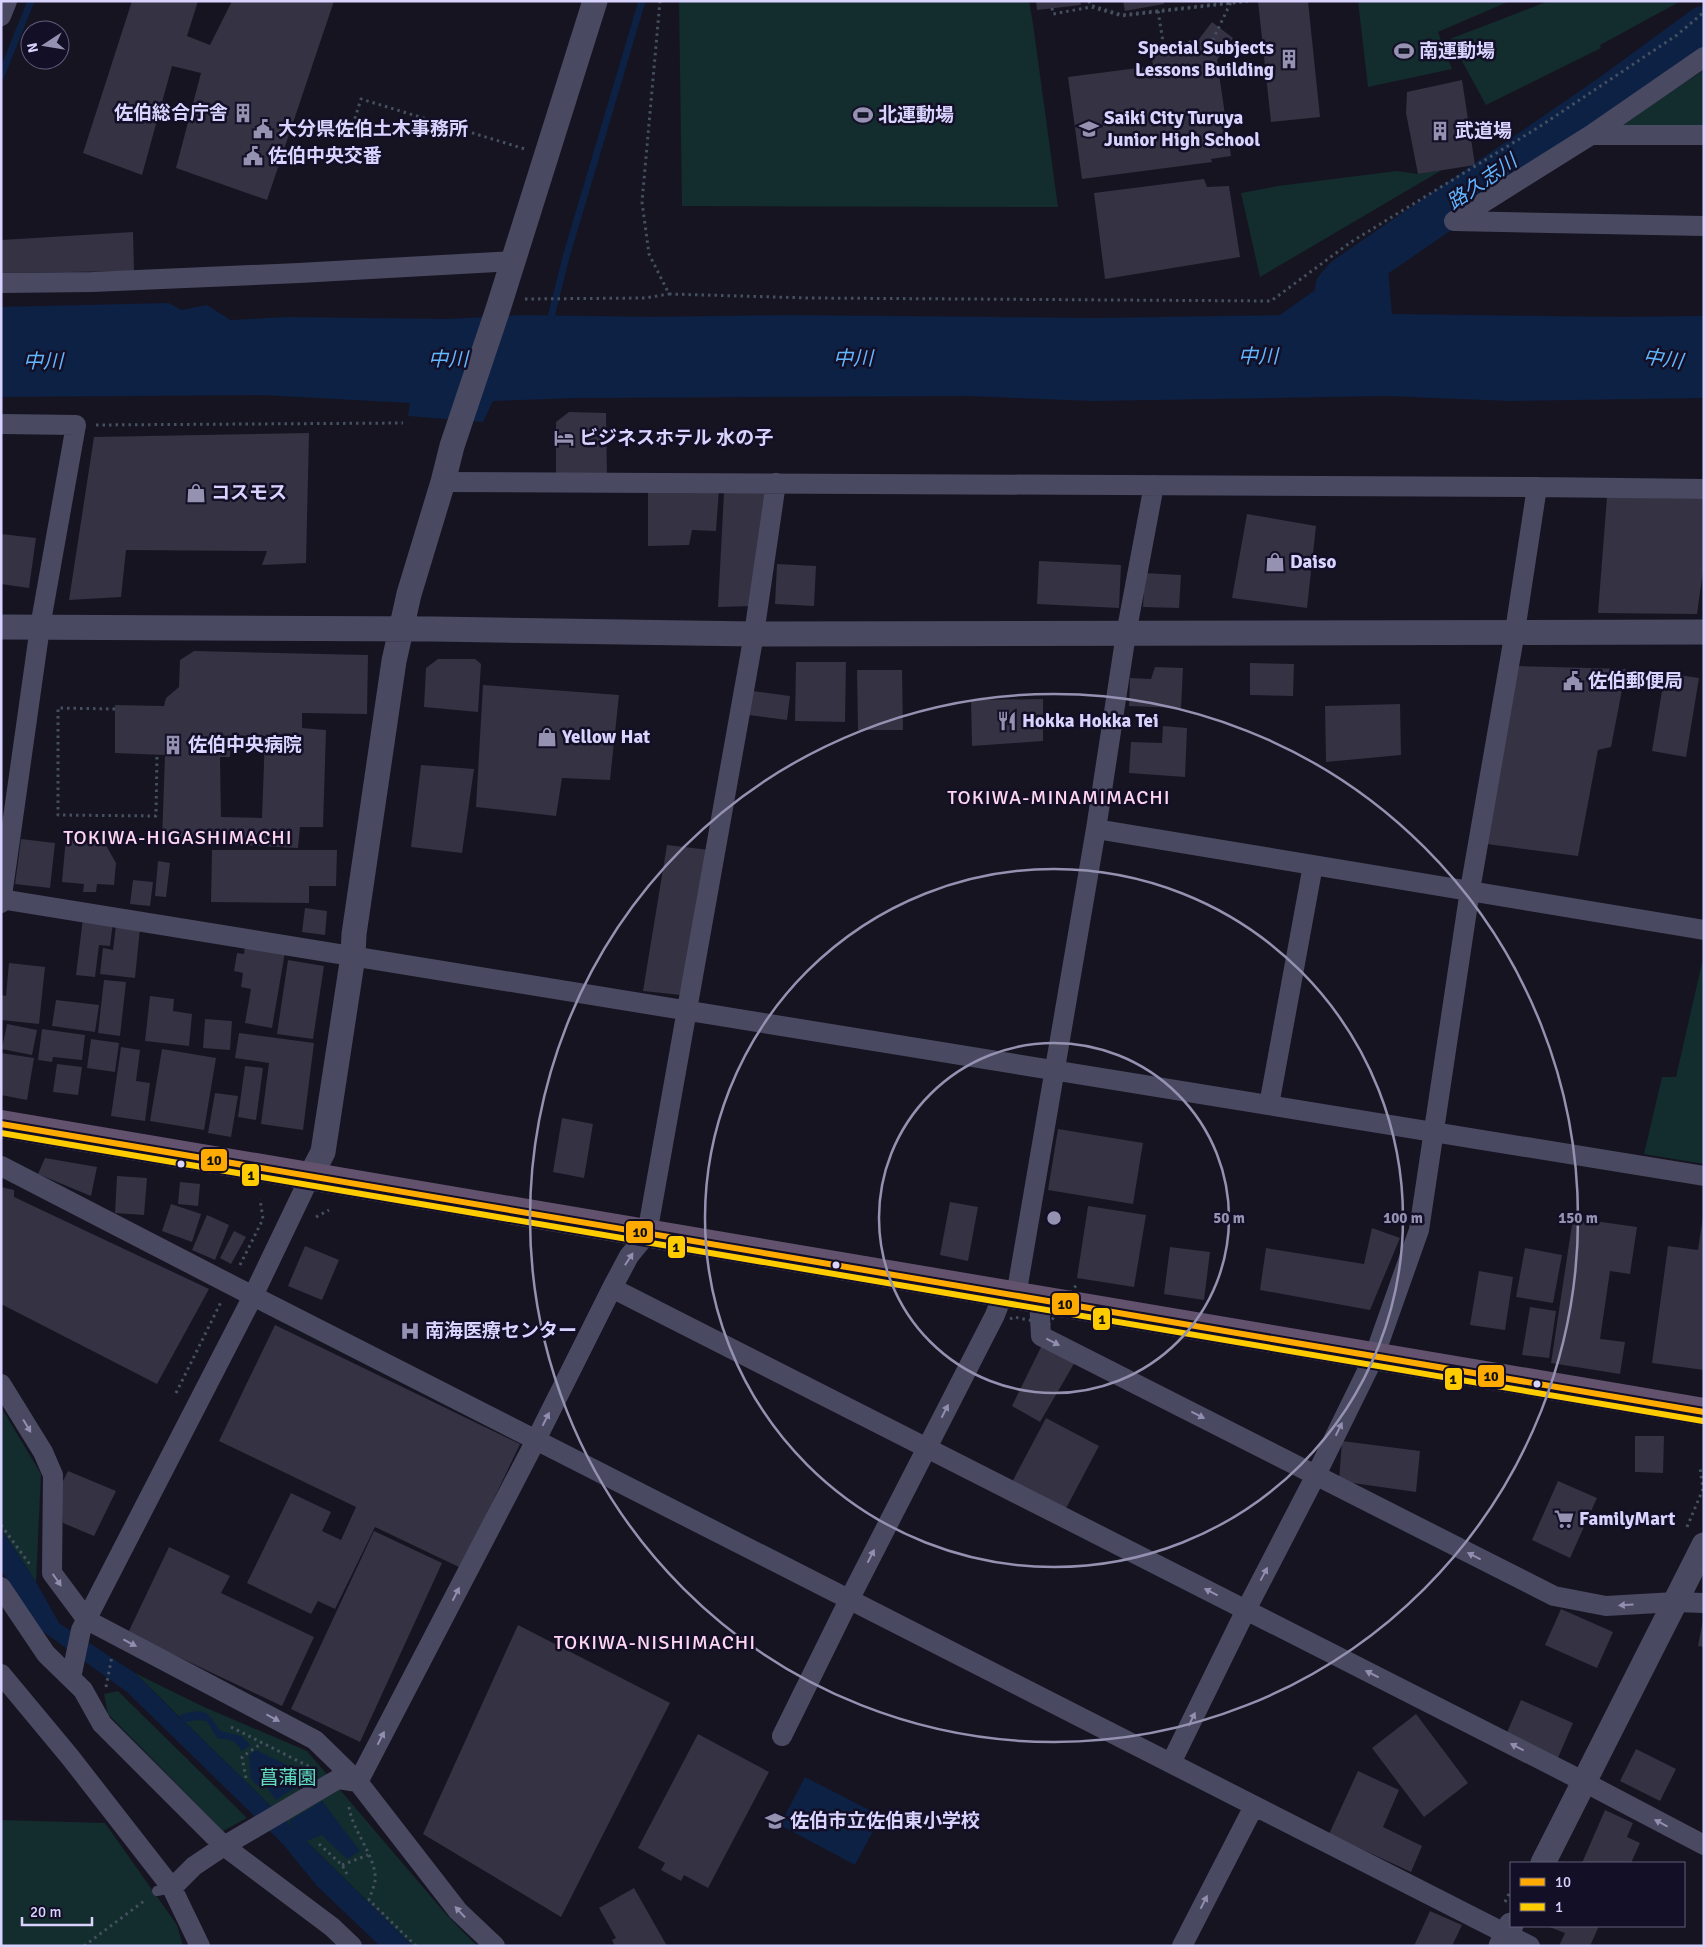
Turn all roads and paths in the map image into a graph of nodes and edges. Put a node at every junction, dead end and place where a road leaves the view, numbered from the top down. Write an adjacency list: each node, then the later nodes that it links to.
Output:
1 (7, 1): 11 (street)
2 (595, 1): 20 (street)
3 (660, 1): 22 (path)
4 (1090, 1): 9 (path)
5 (1242, 1): 6 (path, bridge); 7 (path); 9 (path, bridge)
6 (1251, 1)
7 (1231, 2): 9 (path); 13 (path)
8 (1052, 8): 9 (path, bridge)
9 (1157, 11): 12 (path)
10 (1704, 12): 22 (path)
11 (1, 16)
12 (1196, 43)
13 (1207, 52)
14 (1704, 57): 16 (street)
15 (351, 130): 18 (path)
16 (1591, 135): 17 (street); 19 (street)
17 (1704, 135)
18 (528, 150)
19 (1704, 226)
20 (513, 261): 21 (street); 27 (street)
21 (1, 283)
22 (669, 294): 23 (path)
23 (540, 299)
24 (403, 423): 26 (path)
25 (1, 424): 26 (street)
26 (76, 425): 33 (street)
27 (443, 482): 28 (street); 34 (street)
28 (776, 483): 29 (street); 37 (street)
29 (1154, 485): 30 (street); 38 (street)
30 (1537, 487): 31 (street); 35 (street)
31 (1704, 489)
32 (1, 627): 33 (street)
33 (40, 627): 34 (street); 44 (street)
34 (400, 629): 37 (street); 46 (street)
35 (1515, 631): 36 (street); 38 (street); 43 (street)
36 (1704, 632)
37 (754, 634): 38 (street); 47 (street)
38 (1126, 634): 41 (street)
39 (115, 709): 40 (path)
40 (157, 755)
41 (1096, 829): 42 (street); 48 (street)
42 (1313, 865): 43 (street); 49 (street)
43 (1470, 890): 45 (street); 51 (street)
44 (1, 901): 46 (street)
45 (1704, 930)
46 (353, 956): 47 (street); 54 (street)
47 (687, 1011): 48 (street); 56 (street)
48 (1054, 1070): 49 (street); 61 (street)
49 (1269, 1106): 51 (street)
50 (1, 1124): 54 (highway)
51 (1433, 1132): 53 (street); 62 (street)
52 (1, 1166): 58 (street)
53 (1704, 1176)
54 (310, 1177): 56 (highway); 60 (street)
55 (260, 1199): 58 (path)
56 (647, 1234): 59 (street, one-way to 56); 61 (highway)
57 (1077, 1284): 61 (path, bridge)
58 (230, 1285): 60 (street); 64 (path)
59 (612, 1288): 66 (street, one-way to 59); 67 (street)
60 (252, 1296): 66 (street); 77 (street)
61 (1017, 1302): 62 (highway); 67 (street, one-way to 61); 68 (street, one-way to 68)
62 (1374, 1357): 65 (highway); 68 (street, one-way to 62)
63 (1, 1384): 77 (street, one-way to 77)
64 (173, 1400)
65 (1704, 1412)
66 (536, 1440): 73 (street); 88 (street, one-way to 66)
67 (926, 1447): 73 (street, one-way to 67); 76 (street, one-way to 67)
68 (1316, 1475): 74 (street, one-way to 68); 76 (street, one-way to 68)
69 (1, 1525): 71 (path)
70 (1704, 1546): 74 (street)
71 (18, 1550)
72 (1, 1587): 80 (street)
73 (849, 1600): 83 (street); 85 (street)
74 (1675, 1602): 75 (street); 89 (street)
75 (1704, 1603)
76 (1246, 1610): 85 (street, one-way to 76); 89 (street, one-way to 76)
77 (84, 1625): 80 (street); 88 (street, one-way to 88)
78 (112, 1655): 81 (path)
79 (1, 1674): 99 (street)
80 (72, 1678): 94 (street)
81 (106, 1688)
82 (231, 1727): 84 (path)
83 (782, 1736)
84 (262, 1743): 86 (path); 87 (path)
85 (1171, 1763): 91 (street)
86 (314, 1769)
87 (246, 1778)
88 (358, 1782): 94 (street); 105 (street, one-way to 88)
89 (1584, 1782): 93 (street, one-way to 89); 96 (street)
90 (348, 1802): 95 (path)
91 (1254, 1806): 100 (street); 106 (street, one-way to 91)
92 (319, 1844): 97 (path)
93 (1704, 1845)
94 (224, 1846): 99 (street); 103 (street)
95 (368, 1855): 97 (path); 104 (path)
96 (1544, 1862)
97 (342, 1865): 98 (path)
98 (348, 1876)
99 (165, 1890): 101 (path); 102 (street)
100 (1506, 1935): 107 (street)
101 (84, 1946)
102 (200, 1946)
103 (352, 1946)
104 (416, 1946)
105 (495, 1946)
106 (1182, 1946)
107 (1530, 1946)

